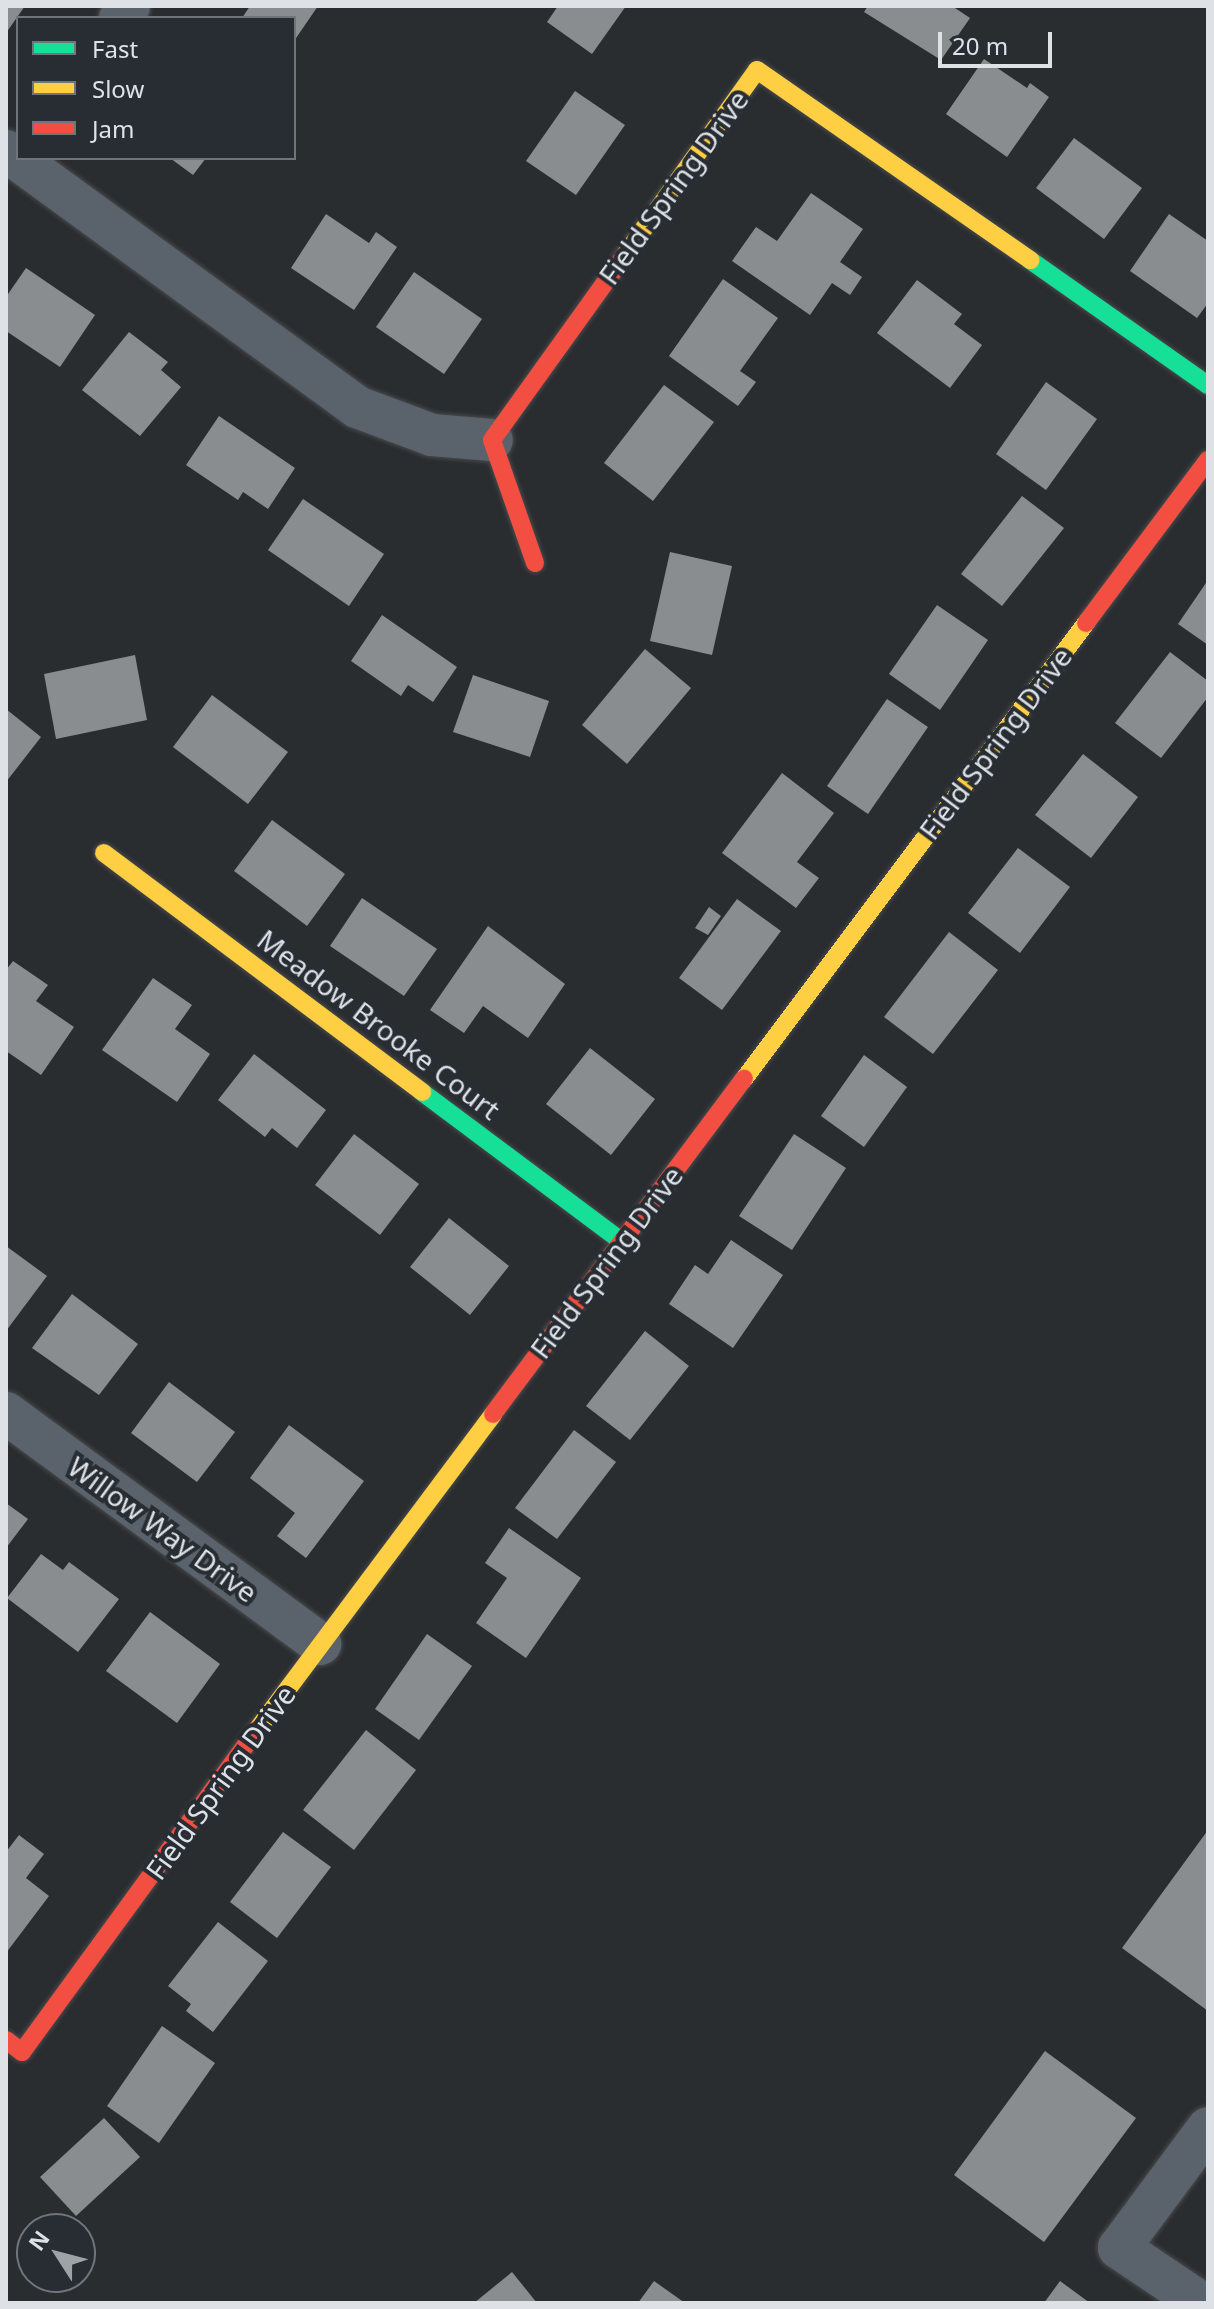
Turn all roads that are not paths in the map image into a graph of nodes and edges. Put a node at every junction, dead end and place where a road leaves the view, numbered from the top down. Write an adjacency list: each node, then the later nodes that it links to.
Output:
1 (22, 160): 3 (street)
2 (1208, 385): 3 (street, Field Spring Drive)
3 (492, 440): 5 (street)
4 (1208, 460): 7 (street, Field Spring Drive)
5 (535, 563)
6 (104, 853): 7 (street, Meadow Brooke Court)
7 (621, 1241): 9 (street, Field Spring Drive)
8 (6, 1413): 9 (street, Willow Way Drive)
9 (320, 1644): 10 (street, Field Spring Drive)
10 (6, 2040)
11 (1208, 2128): 12 (street)
12 (1201, 2303)

